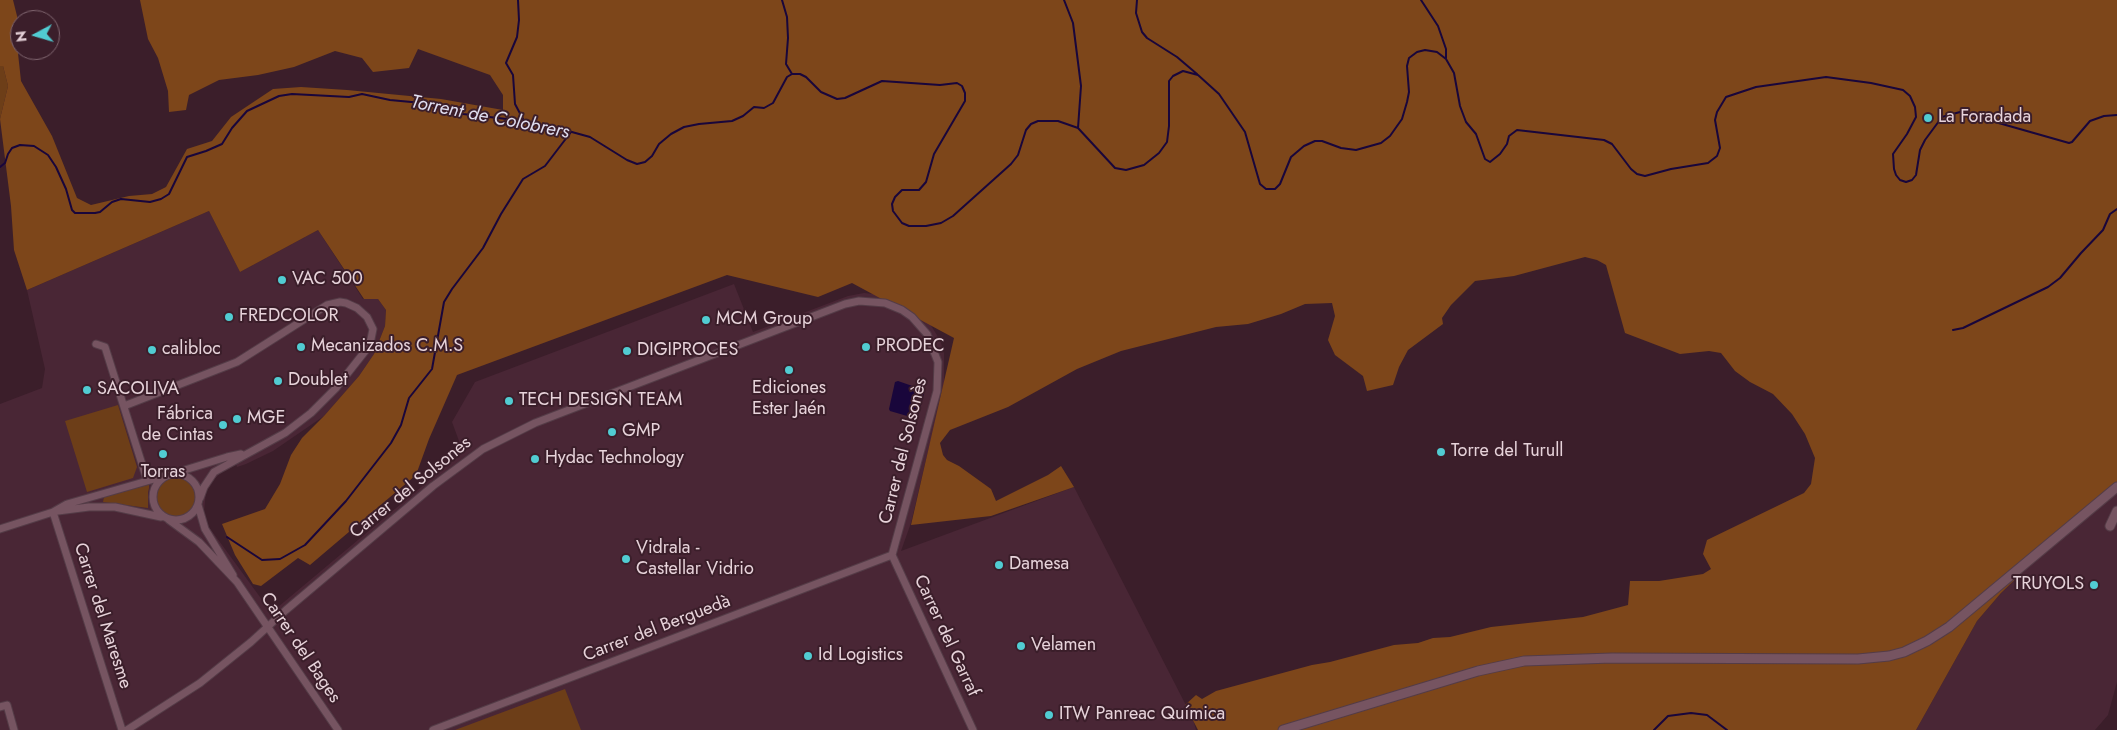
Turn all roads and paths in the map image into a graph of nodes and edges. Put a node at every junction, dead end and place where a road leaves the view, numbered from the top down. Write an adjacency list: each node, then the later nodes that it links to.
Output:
1 (96, 344): 2 (street)
2 (124, 406): 3 (street); 5 (street)
3 (252, 452): 4 (street); 7 (street)
4 (171, 474): 5 (street); 7 (street); 10 (street)
5 (147, 480): 9 (street)
6 (2117, 486): 23 (street)
7 (199, 502): 10 (street); 14 (street, Carrer del Bages)
8 (2117, 510): 11 (street)
9 (53, 512): 10 (street); 12 (street); 18 (street, Carrer del Maresme)
10 (167, 519): 14 (street, Carrer del Bages)
11 (2110, 526)
12 (0, 529)
13 (892, 555): 15 (street, Carrer del Solsonès); 21 (street, Carrer del Berguedà); 22 (street, Carrer del Garraf)
14 (237, 582): 15 (street, Carrer del Bages)
15 (268, 627): 19 (street, Carrer del Solsonès); 20 (street, Carrer del Bages)
16 (0, 707): 17 (street)
17 (14, 730)
18 (122, 730)
19 (127, 730)
20 (338, 730)
21 (433, 730)
22 (973, 730)
23 (1283, 730)

